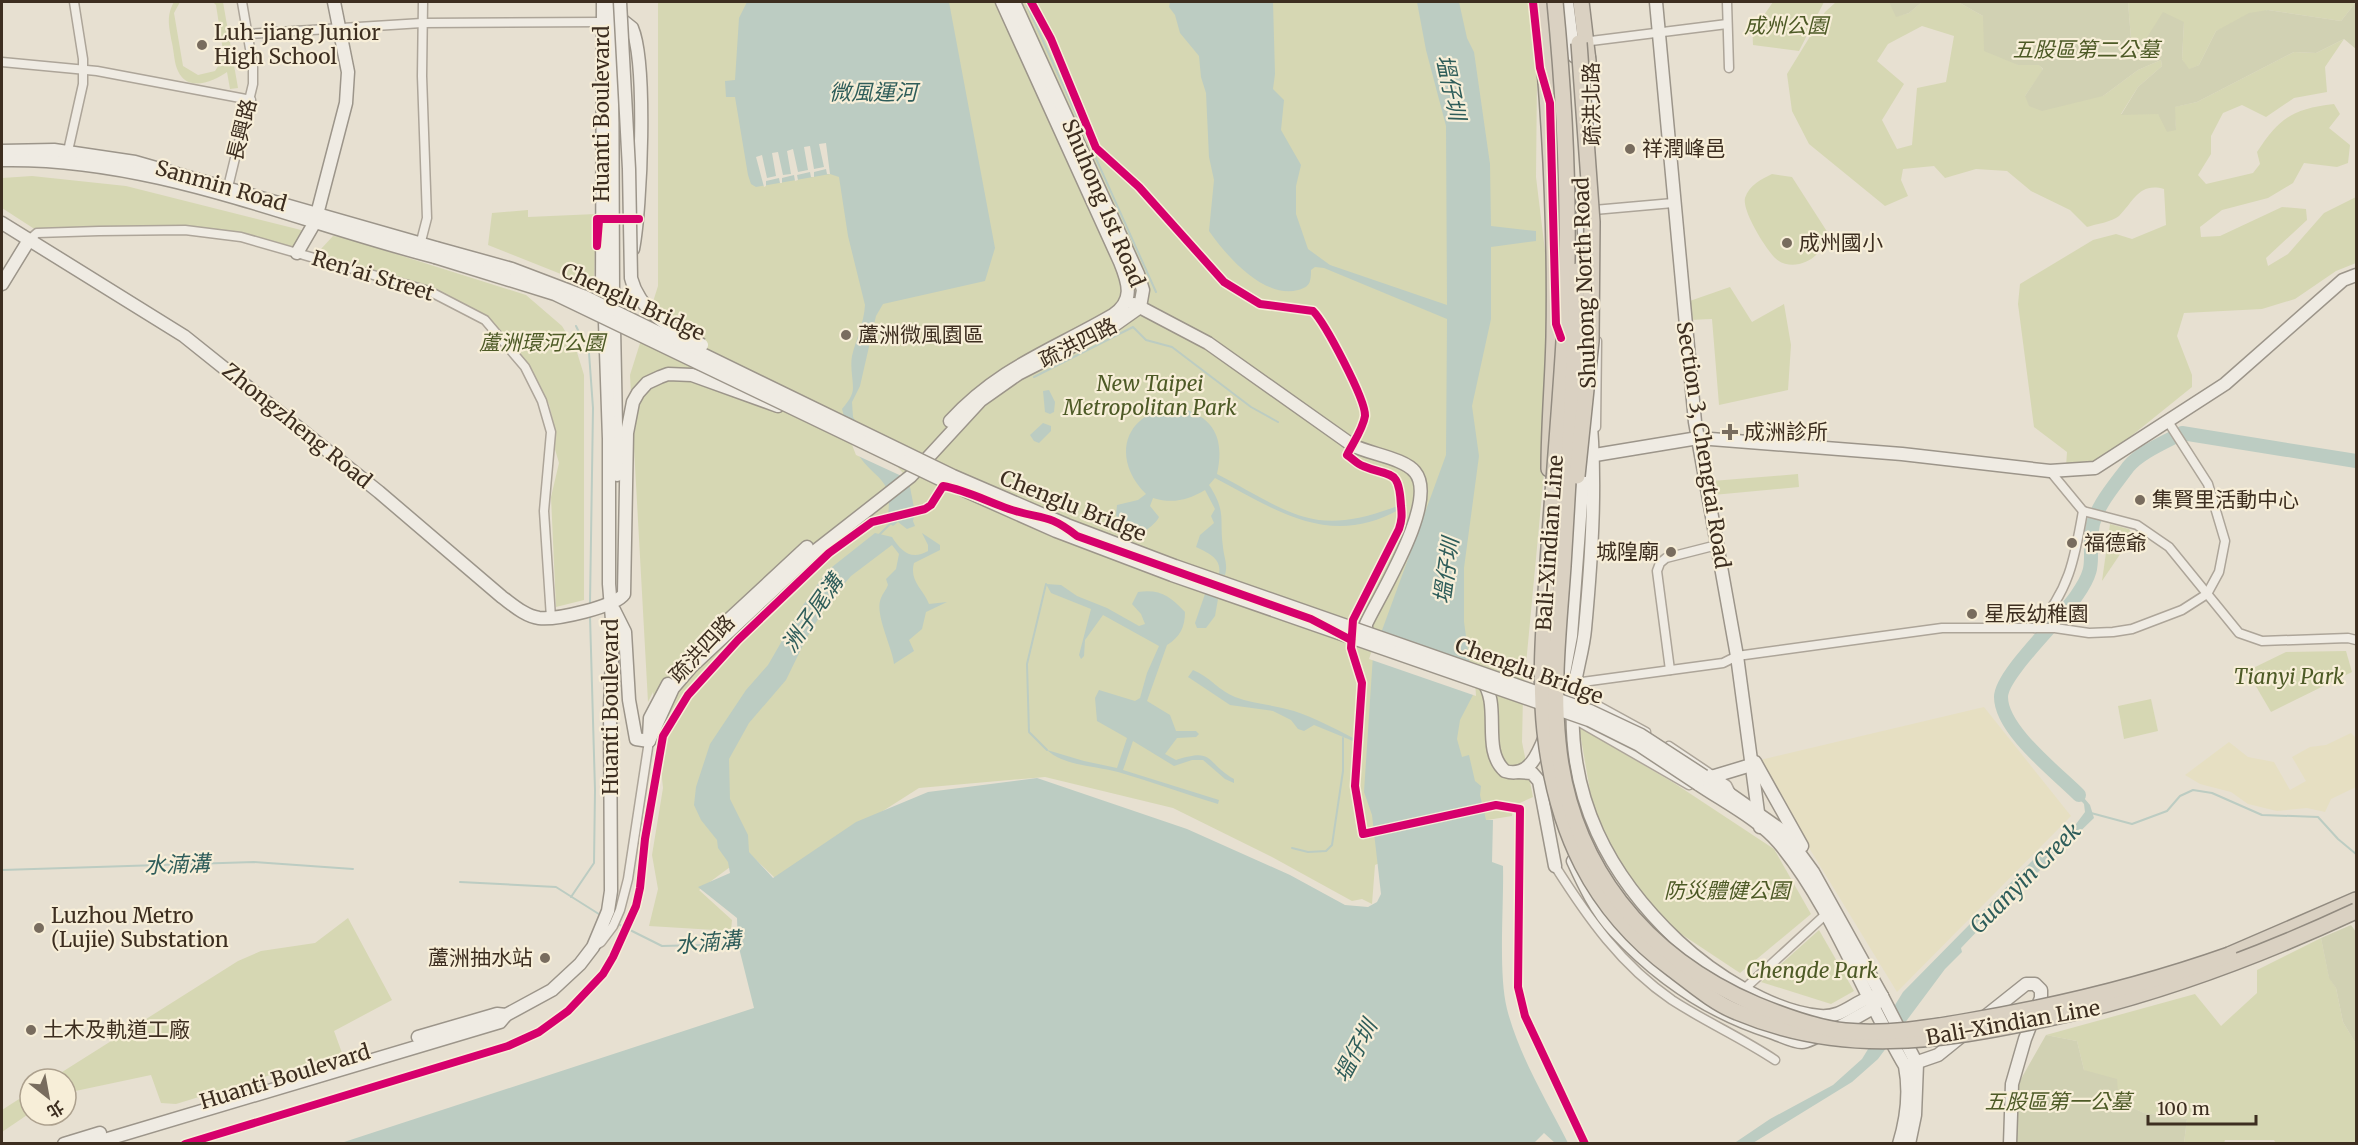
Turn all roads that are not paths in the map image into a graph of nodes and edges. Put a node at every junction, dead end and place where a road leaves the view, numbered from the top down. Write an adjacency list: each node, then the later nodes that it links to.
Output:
1 (74, 2): 30 (street)
2 (242, 2): 24 (street, 長興路)
3 (334, 2): 23 (street)
4 (423, 2): 21 (street)
5 (603, 2): 20 (street, Huanti Boulevard)
6 (612, 2): 20 (street, Huanti Boulevard)
7 (620, 2): 45 (street, bridge)
8 (1002, 2): 49 (street, Shuhong 1st Road)
9 (1014, 2): 50 (street, Shuhong 1st Road)
10 (1539, 2): 60 (highway, bridge)
11 (1545, 2): 27 (highway)
12 (1555, 2): 60 (highway, Bali-Xindian Line, bridge)
13 (1562, 2): 62 (highway, Bali-Xindian Line, bridge)
14 (1568, 2): 31 (street, Shuhong North Road)
15 (1574, 2): 26 (highway)
16 (1581, 2): 31 (highway)
17 (1586, 2): 26 (street)
18 (1656, 2): 25 (street, Section 3, Chengtai Road)
19 (1727, 2): 22 (street)
20 (608, 21): 21 (street); 45 (street, bridge); 48 (street, Huanti Boulevard)
21 (422, 23): 23 (street); 42 (street)
22 (1727, 24): 25 (street); 29 (street)
23 (339, 27): 24 (street); 39 (street)
24 (248, 34): 32 (street, 長興路)
25 (1658, 35): 26 (street); 37 (street, Section 3, Chengtai Road)
26 (1585, 42): 38 (street, 疏洪北路); 62 (highway, bridge)
27 (1552, 50): 56 (street, Shuhong North Road)
28 (2, 62): 30 (street)
29 (1729, 68)
30 (83, 70): 32 (street); 34 (street)
31 (1578, 97): 56 (street, Shuhong North Road)
32 (251, 100): 36 (street, 長興路)
33 (2, 151): 34 (street, Sanmin Road)
34 (68, 152): 36 (street, Sanmin Road)
35 (2, 160): 39 (street, Sanmin Road)
36 (228, 187): 39 (street, Sanmin Road)
37 (1673, 203): 38 (street); 55 (street, Section 3, Chengtai Road)
38 (1594, 210): 56 (street, 疏洪北路)
39 (316, 218): 42 (street, Sanmin Road); 44 (street)
40 (2, 223): 41 (street, Zhongzheng Road)
41 (29, 240): 44 (street, Ren'ai Street); 47 (street); 65 (street, Zhongzheng Road)
42 (419, 248): 43 (street, Sanmin Road)
43 (436, 252): 52 (street, Chenglu Bridge, bridge); 53 (street, Chenglu Bridge, bridge)
44 (297, 253): 65 (street, Ren'ai Street)
45 (629, 267): 52 (street, bridge)
46 (2356, 275): 54 (street)
47 (2, 284)
48 (608, 298)
49 (1127, 301): 50 (street); 58 (street, 疏洪四路)
50 (1140, 307): 58 (street, 疏洪四路); 78 (street, bridge)
51 (609, 324): 64 (street, Huanti Boulevard)
52 (828, 416): 79 (street, Chenglu Bridge, bridge)
53 (808, 417): 64 (street, bridge); 79 (street, Chenglu Bridge, bridge)
54 (2169, 424): 57 (street); 63 (street)
55 (1698, 438): 56 (street); 57 (street); 61 (street, Section 3, Chengtai Road)
56 (1591, 455): 70 (street, Shuhong North Road); 71 (street, Shuhong North Road)
57 (2050, 471): 59 (street)
58 (908, 473): 75 (street, 疏洪四路)
59 (2083, 511): 63 (street); 66 (street)
60 (1550, 522): 85 (highway, Bali-Xindian Line, bridge)
61 (1716, 545): 68 (street, Section 3, Chengtai Road); 69 (street)
62 (1563, 568): 84 (highway, Bali-Xindian Line, bridge)
63 (2206, 594): 66 (street); 67 (street)
64 (610, 604): 65 (street, Zhongzheng Road); 75 (street); 87 (street, Huanti Boulevard)
65 (551, 618)
66 (2035, 628): 68 (street)
67 (2356, 640)
68 (1737, 656): 69 (street); 76 (street, Section 3, Chengtai Road)
69 (1670, 670): 70 (street)
70 (1575, 683): 72 (street, Shuhong North Road)
71 (1559, 696): 72 (street); 73 (street, Shuhong North Road)
72 (1573, 697): 74 (street, Shuhong North Road); 79 (street)
73 (1555, 713): 74 (street); 78 (street); 91 (street, Shuhong North Road)
74 (1572, 718): 80 (street); 88 (street, Shuhong North Road)
75 (649, 741): 87 (street)
76 (1748, 747): 77 (street, Section 3, Chengtai Road); 83 (street)
77 (1751, 765): 79 (street); 81 (street, Section 3, Chengtai Road)
78 (1517, 772): 82 (street)
79 (1706, 779): 80 (street); 80 (street)
80 (1729, 799): 81 (street)
81 (1760, 821): 83 (street); 86 (street)
82 (1555, 866): 94 (street)
83 (1828, 899): 90 (street)
84 (2356, 900)
85 (2356, 911)
86 (1825, 915): 88 (street); 89 (street)
87 (594, 943): 93 (street, Huanti Boulevard)
88 (1744, 989): 89 (street, Shuhong North Road); 91 (street)
89 (1867, 996): 90 (street); 92 (street)
90 (1885, 1000): 92 (street, Shuhong North Road); 96 (street)
91 (1718, 1012): 92 (street, Shuhong North Road); 94 (street)
92 (1875, 1012): 96 (street, bridge)
93 (506, 1016): 97 (street, Huanti Boulevard); 98 (street, Huanti Boulevard)
94 (1708, 1022): 95 (street)
95 (1775, 1060)
96 (1911, 1065): 99 (street); 100 (street); 101 (street)
97 (64, 1143)
98 (91, 1143)
99 (1899, 1143)
100 (1909, 1143)
101 (2010, 1143)

